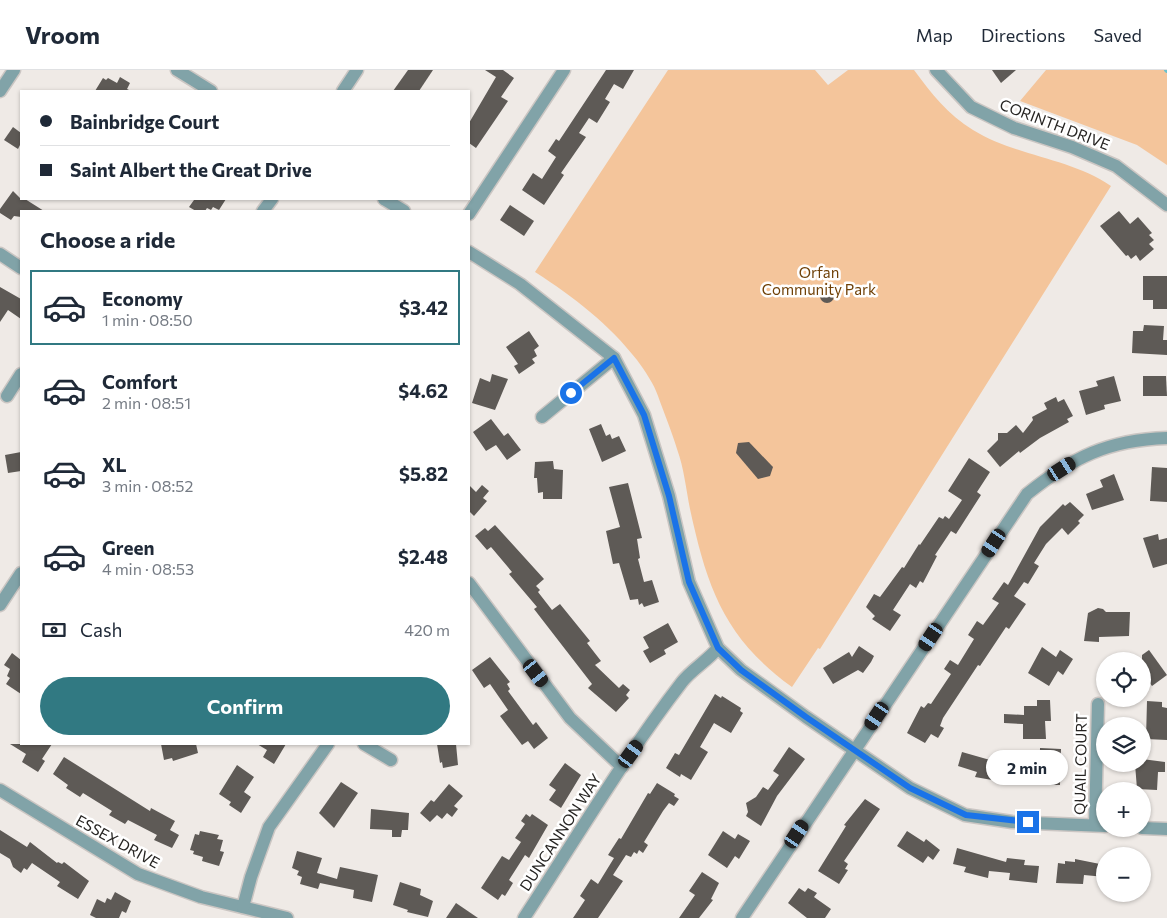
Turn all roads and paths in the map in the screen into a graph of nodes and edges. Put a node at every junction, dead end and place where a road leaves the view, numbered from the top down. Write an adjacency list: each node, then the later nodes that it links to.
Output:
1 (14, 70): 8 (street)
2 (177, 70): 6 (street)
3 (357, 70): 7 (street)
4 (564, 70): 12 (street)
5 (936, 70): 10 (street, CORINTH DRIVE)
6 (209, 90)
7 (344, 90)
8 (0, 91)
9 (386, 200): 11 (street)
10 (1167, 205)
11 (402, 210)
12 (470, 212)
13 (470, 253): 16 (street)
14 (0, 254): 15 (street)
15 (20, 267)
16 (614, 358): 19 (street); 24 (street)
17 (20, 376): 18 (street)
18 (7, 396)
19 (542, 417)
20 (1167, 438): 28 (street)
21 (20, 574): 23 (street)
22 (470, 584): 30 (street)
23 (0, 603)
24 (718, 648): 28 (street); 30 (street, DUNCANNON WAY)
25 (1098, 707): 31 (street, QUAIL COURT)
26 (327, 745): 36 (street)
27 (366, 745): 29 (street)
28 (854, 749): 33 (street); 39 (street)
29 (391, 760)
30 (622, 767): 38 (street, DUNCANNON WAY)
31 (1099, 782)
32 (0, 790): 36 (street, ESSEX DRIVE)
33 (1096, 825)
34 (1151, 828): 35 (street)
35 (1167, 829)
36 (243, 907): 37 (street, ESSEX DRIVE)
37 (287, 918)
38 (524, 918)
39 (742, 918)

